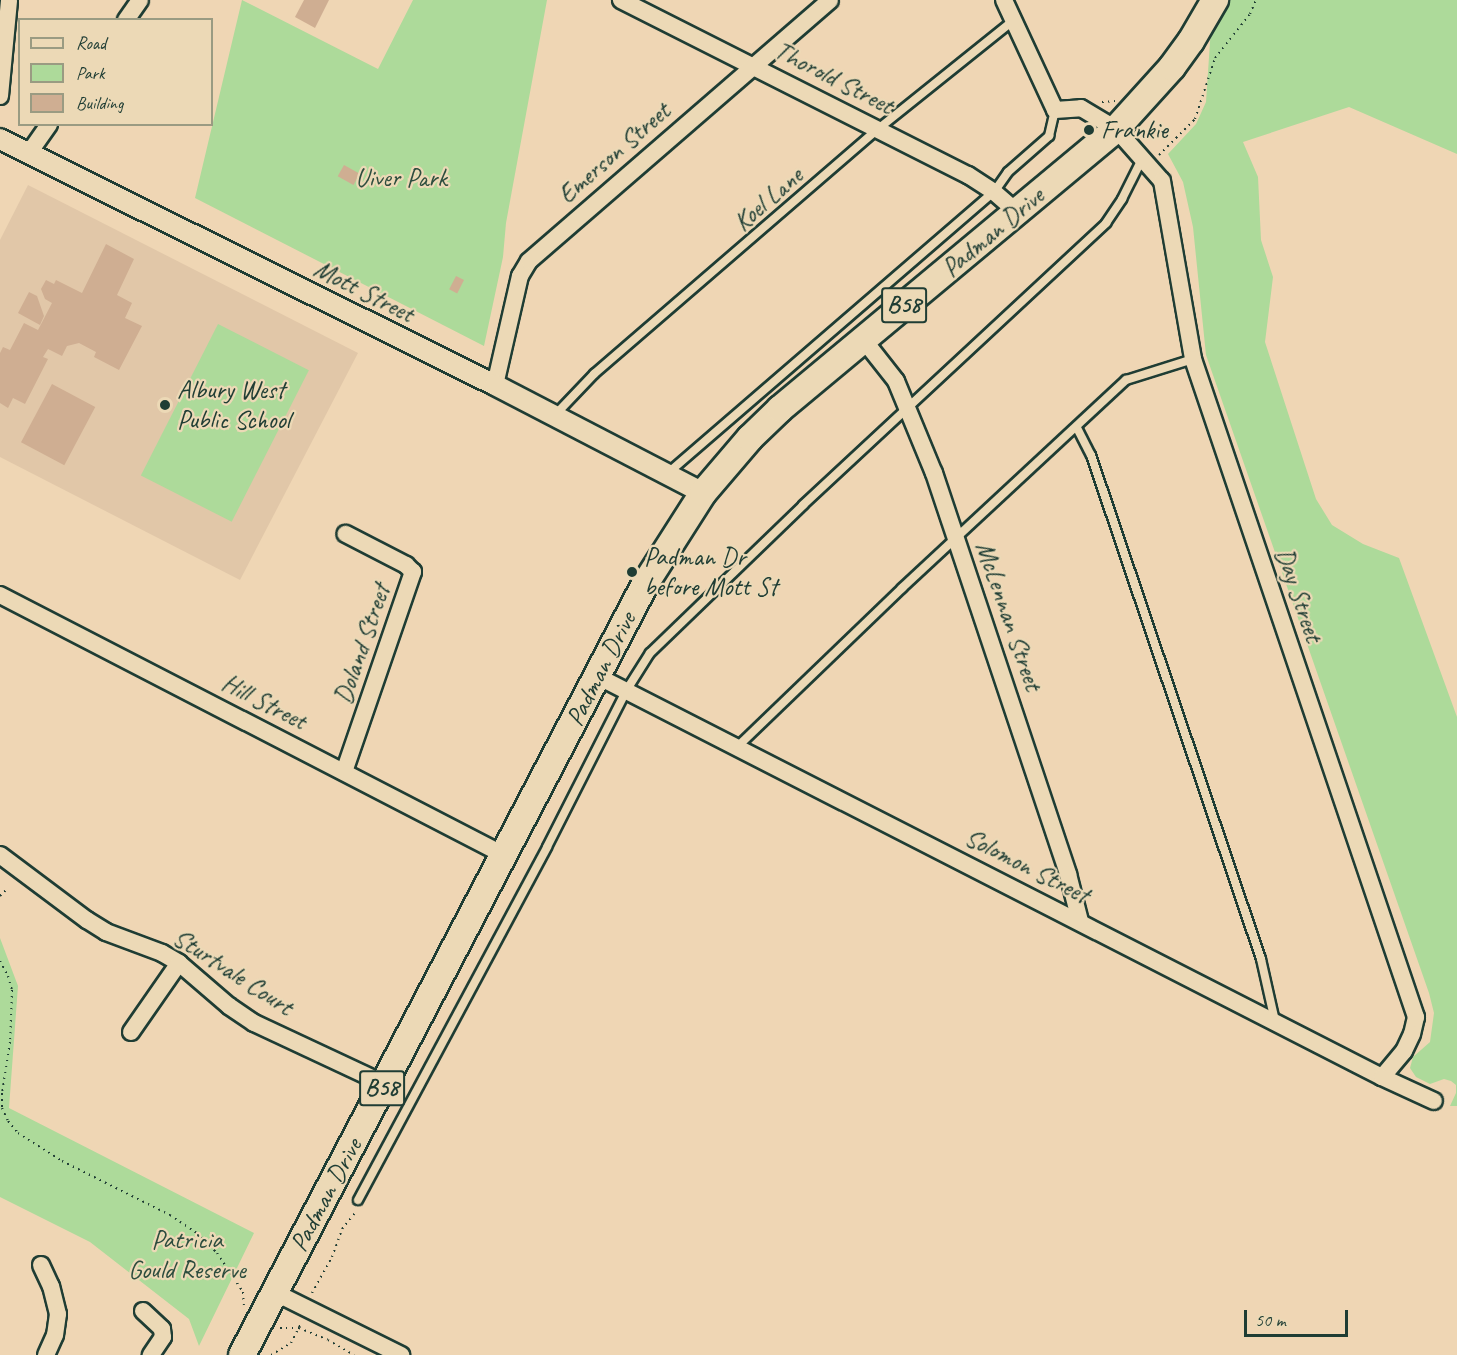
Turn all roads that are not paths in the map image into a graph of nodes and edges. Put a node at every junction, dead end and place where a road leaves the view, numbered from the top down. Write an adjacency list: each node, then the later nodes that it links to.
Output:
1 (9, 0): 9 (street)
2 (140, 0): 7 (street)
3 (621, 0): 10 (street, Thorold Street)
4 (830, 0): 10 (street, Emerson Street)
5 (1004, 0): 8 (street)
6 (1215, 0): 15 (main road, Padman Drive / B58)
7 (127, 18)
8 (1014, 20): 12 (street); 14 (lane, Koel Lane)
9 (13, 37): 11 (street)
10 (753, 66): 14 (street, Thorold Street); 23 (street, Emerson Street)
11 (0, 96)
12 (1055, 110): 15 (street, Day Street); 19 (lane)
13 (48, 126): 17 (street)
14 (878, 129): 19 (street, Thorold Street); 25 (lane, Koel Lane)
15 (1116, 129): 18 (street, Day Street); 20 (main road, Padman Drive / B58)
16 (0, 138): 17 (street, Mott Street)
17 (29, 153): 23 (street, Mott Street)
18 (1146, 161): 22 (street, Day Street); 24 (lane)
19 (994, 192): 20 (street, Thorold Street); 27 (lane)
20 (1017, 212): 21 (main road, Padman Drive / B58)
21 (863, 339): 24 (street, McLennan Street); 28 (main road, Padman Drive / B58)
22 (1193, 359): 26 (lane); 42 (street, Day Street)
23 (495, 385): 25 (street, Mott Street)
24 (909, 408): 30 (street, McLennan Street); 33 (lane)
25 (554, 415): 27 (street, Mott Street)
26 (1077, 428): 30 (lane); 40 (lane)
27 (667, 473): 28 (street, Mott Street)
28 (703, 493): 32 (main road, Padman Drive / B58)
29 (346, 534): 35 (street, Doland Street)
30 (956, 539): 34 (lane); 38 (street, McLennan Street)
31 (0, 595): 35 (street, Hill Street)
32 (597, 676): 33 (street, Solomon Street); 37 (main road, Padman Drive / B58)
33 (626, 691): 34 (street, Solomon Street); 45 (lane)
34 (738, 746): 38 (street, Solomon Street)
35 (344, 772): 37 (street, Hill Street)
36 (0, 855): 39 (street, Sturtvale Court)
37 (504, 855): 43 (main road, Padman Drive / B58)
38 (1080, 921): 40 (street, Solomon Street)
39 (178, 963): 41 (street); 43 (street, Sturtvale Court)
40 (1275, 1022): 42 (street, Solomon Street)
41 (131, 1032)
42 (1382, 1077): 44 (street, Solomon Street)
43 (385, 1084): 47 (main road, Padman Drive / B58)
44 (1434, 1101)
45 (358, 1200)
46 (41, 1265): 49 (street)
47 (276, 1293): 51 (main road, Padman Drive / B58); 52 (street)
48 (143, 1311): 50 (street)
49 (46, 1355)
50 (151, 1355)
51 (243, 1355)
52 (401, 1355)

